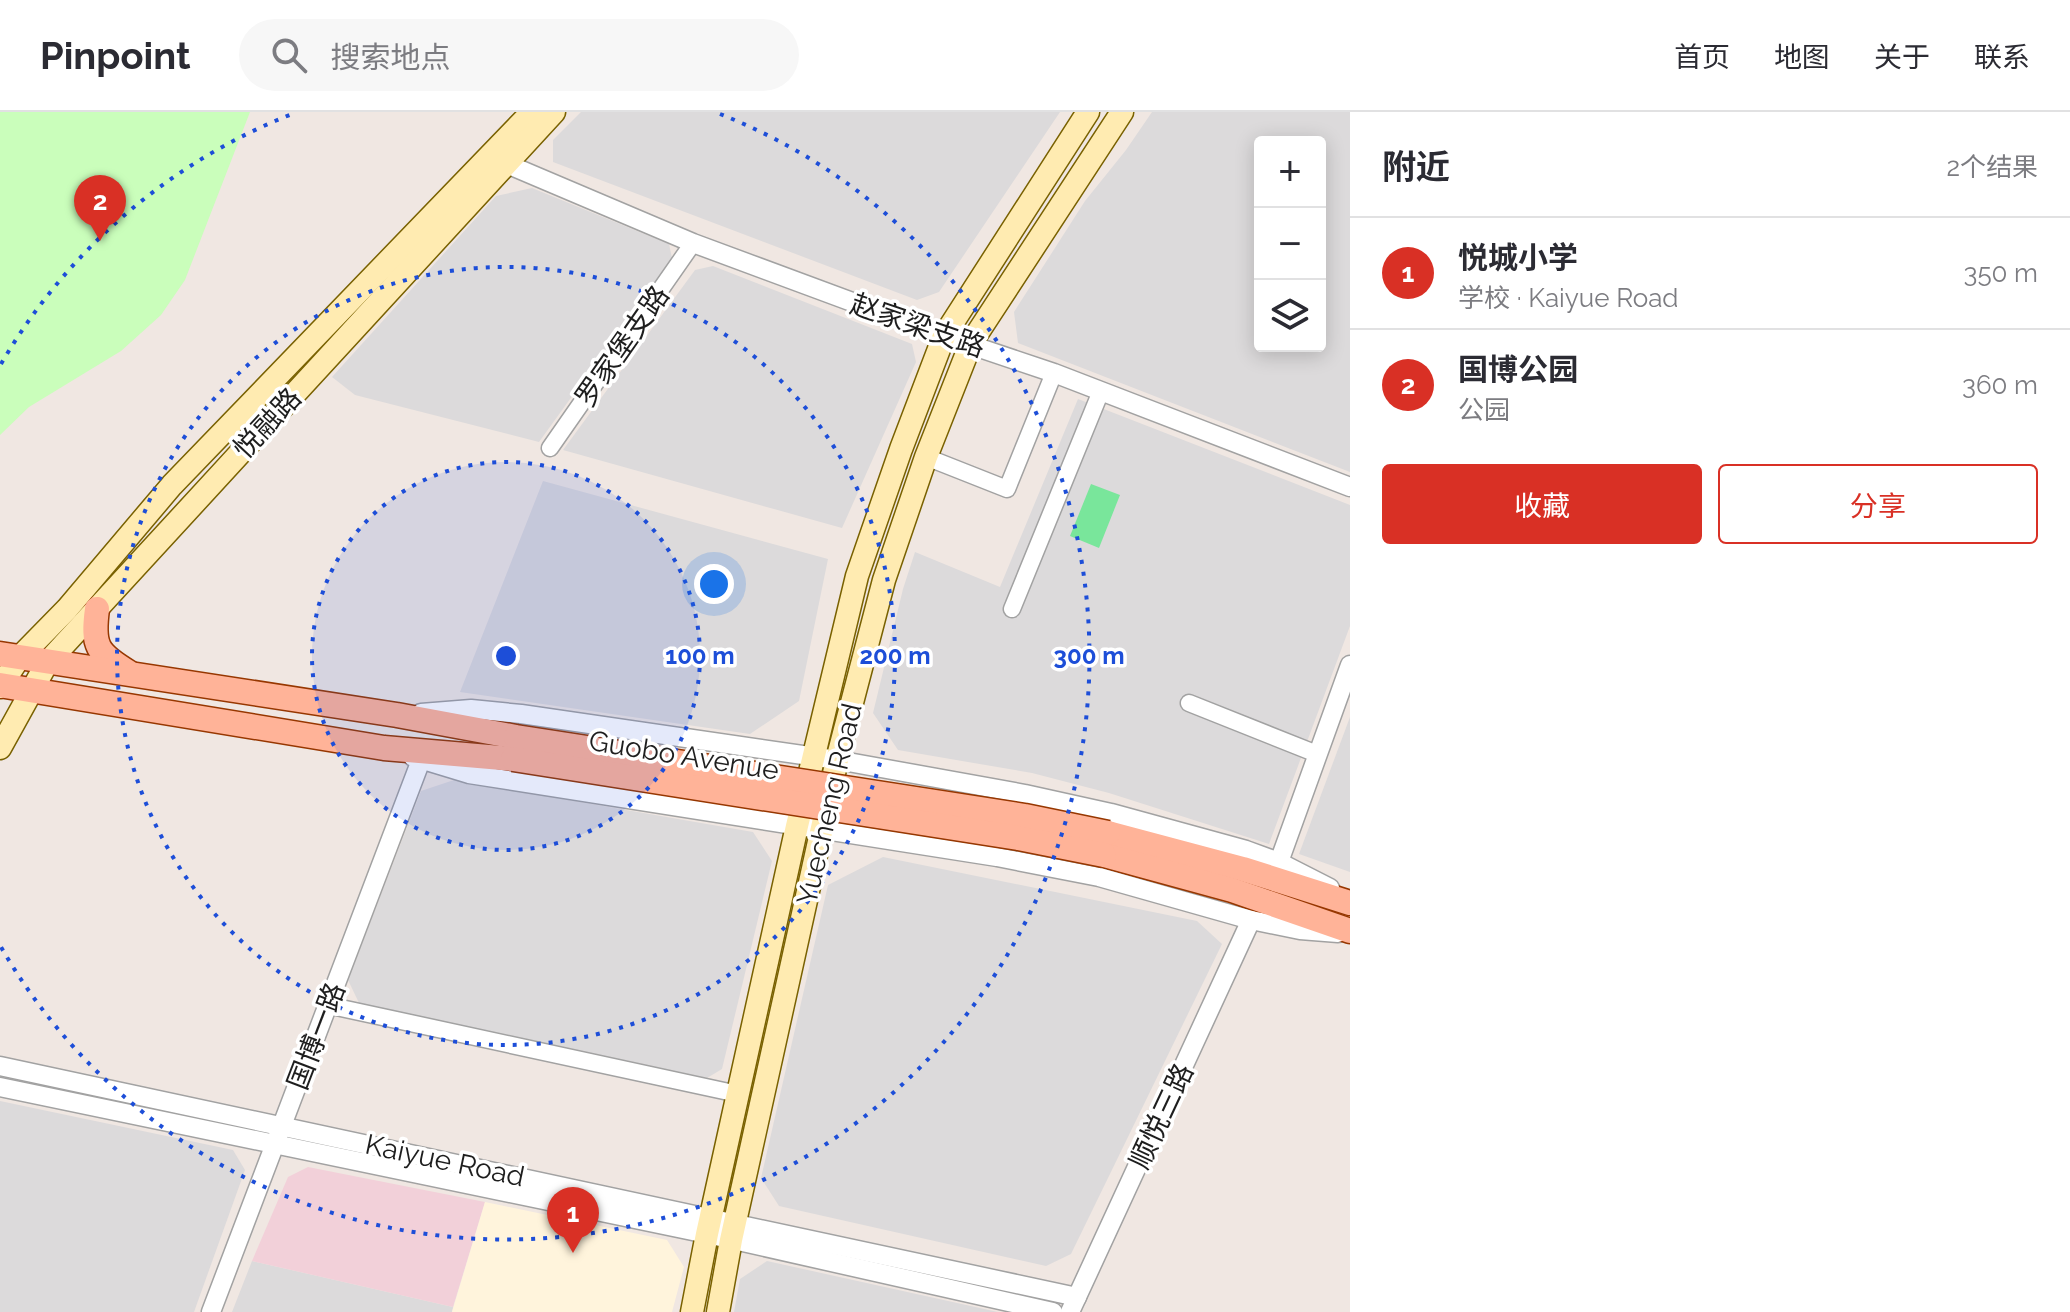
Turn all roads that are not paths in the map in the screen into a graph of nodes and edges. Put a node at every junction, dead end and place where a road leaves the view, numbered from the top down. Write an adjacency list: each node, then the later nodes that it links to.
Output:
1 (532, 112): 5 (main road, 悦融路)
2 (554, 112): 5 (main road, 悦融路)
3 (1088, 112): 7 (main road, Yuecheng Road)
4 (1122, 112): 8 (main road, Yuecheng Road)
5 (497, 160): 6 (street, 赵家梁支路); 14 (main road, 悦融路); 16 (main road, 悦融路)
6 (693, 243): 7 (street, 赵家梁支路); 11 (street, 罗家堡支路)
7 (944, 336): 8 (street, 赵家梁支路); 28 (main road, Yuecheng Road)
8 (971, 343): 9 (street, 赵家梁支路); 12 (main road, Yuecheng Road)
9 (1054, 373): 10 (street, 赵家梁支路); 12 (street)
10 (1101, 391): 13 (street, 赵家梁支路); 15 (street)
11 (550, 448)
12 (926, 457): 30 (main road, Yuecheng Road)
13 (1350, 487)
14 (97, 609): 17 (main road, 悦融路); 19 (main road)
15 (1012, 609)
16 (10, 656): 17 (main road, Guobo Avenue); 20 (main road, 悦融路)
17 (47, 663): 19 (main road, Guobo Avenue); 21 (main road, 悦融路)
18 (1350, 665): 27 (street)
19 (134, 676): 23 (main road, Guobo Avenue)
20 (0, 686): 21 (main road, Guobo Avenue)
21 (30, 691): 24 (main road, 悦融路); 25 (main road, Guobo Avenue)
22 (1189, 703): 27 (street)
23 (397, 715): 26 (main road, Guobo Avenue); 28 (street)
24 (0, 748)
25 (384, 748): 26 (main road, Guobo Avenue); 29 (street)
26 (514, 748): 33 (main road, Guobo Avenue, bridge)
27 (1317, 754): 34 (street)
28 (813, 757): 30 (street); 31 (main road, Yuecheng Road)
29 (421, 760): 31 (street); 38 (street, 国博一路)
30 (837, 760): 32 (main road, Yuecheng Road); 34 (street)
31 (797, 826): 32 (street); 41 (main road, Yuecheng Road)
32 (821, 830): 36 (street); 45 (main road, Yuecheng Road)
33 (1106, 844): 35 (main road, Guobo Avenue); 37 (main road, Guobo Avenue)
34 (1279, 862): 35 (street)
35 (1350, 901)
36 (1251, 920): 37 (street); 46 (street, 顺悦三路)
37 (1350, 932)
38 (327, 1005): 41 (street); 42 (street, 国博一路)
39 (0, 1066): 42 (street, Kaiyue Road)
40 (0, 1087): 43 (street, Kaiyue Road)
41 (738, 1094): 44 (main road, Yuecheng Road)
42 (282, 1124): 43 (street, 国博一路); 44 (street, Kaiyue Road)
43 (275, 1143): 44 (street, Kaiyue Road); 47 (street, 国博一路)
44 (708, 1226): 45 (street, Kaiyue Road); 48 (main road, Yuecheng Road)
45 (733, 1231): 46 (street, Kaiyue Road); 49 (main road, Yuecheng Road); 50 (street, Kaiyue Road)
46 (1073, 1304)
47 (211, 1312)
48 (692, 1312)
49 (718, 1312)
50 (1053, 1312)

